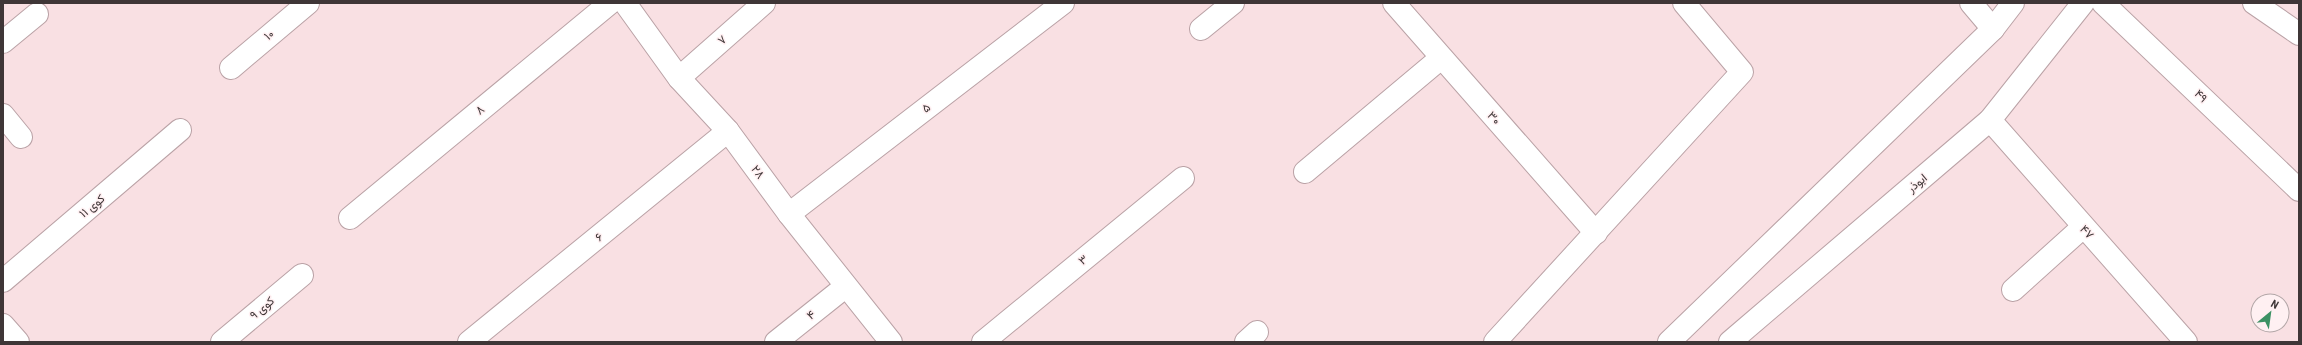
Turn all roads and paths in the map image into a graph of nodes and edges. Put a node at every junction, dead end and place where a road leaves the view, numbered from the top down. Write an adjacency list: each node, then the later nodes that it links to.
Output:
1 (308, 3): 20 (street, ۱۰)
2 (610, 3): 31 (street, ۸)
3 (625, 3): 21 (street, ۲۸)
4 (764, 3): 21 (street, ۷)
5 (1063, 3): 30 (street, ۵)
6 (1233, 3): 16 (street)
7 (1394, 3): 19 (street, ۳۰)
8 (1684, 3): 33 (street)
9 (1970, 3): 15 (street)
10 (2013, 3): 15 (street)
11 (2083, 3): 23 (street, ابوذر)
12 (2102, 3): 29 (street, ۴۹)
13 (2254, 3): 17 (street)
14 (37, 14): 18 (street)
15 (1993, 28): 46 (street)
16 (1201, 29)
17 (2299, 34)
18 (3, 42)
19 (1441, 58): 27 (street); 33 (street, ۳۰)
20 (231, 68)
21 (679, 78): 25 (street, ۲۸)
22 (3, 115): 26 (street)
23 (1990, 120): 32 (street, ۴۷); 47 (street, ابوذر)
24 (180, 130): 35 (street, کوی ۱۱)
25 (728, 132): 30 (street, ۲۸); 42 (street, ۶)
26 (21, 137)
27 (1305, 172)
28 (1183, 178): 45 (street, ۳)
29 (2299, 190)
30 (789, 214): 36 (street, ۲۸)
31 (350, 218)
32 (2083, 227): 37 (street); 48 (street, ۴۷)
33 (1596, 232): 39 (street)
34 (302, 274): 41 (street, کوی ۹)
35 (3, 281)
36 (846, 287): 43 (street, ۴); 44 (street, ۲۸)
37 (2013, 290)
38 (3, 326): 40 (street)
39 (1503, 339)
40 (18, 342)
41 (222, 342)
42 (469, 342)
43 (776, 342)
44 (891, 342)
45 (983, 342)
46 (1669, 342)
47 (1731, 342)
48 (2186, 342)

